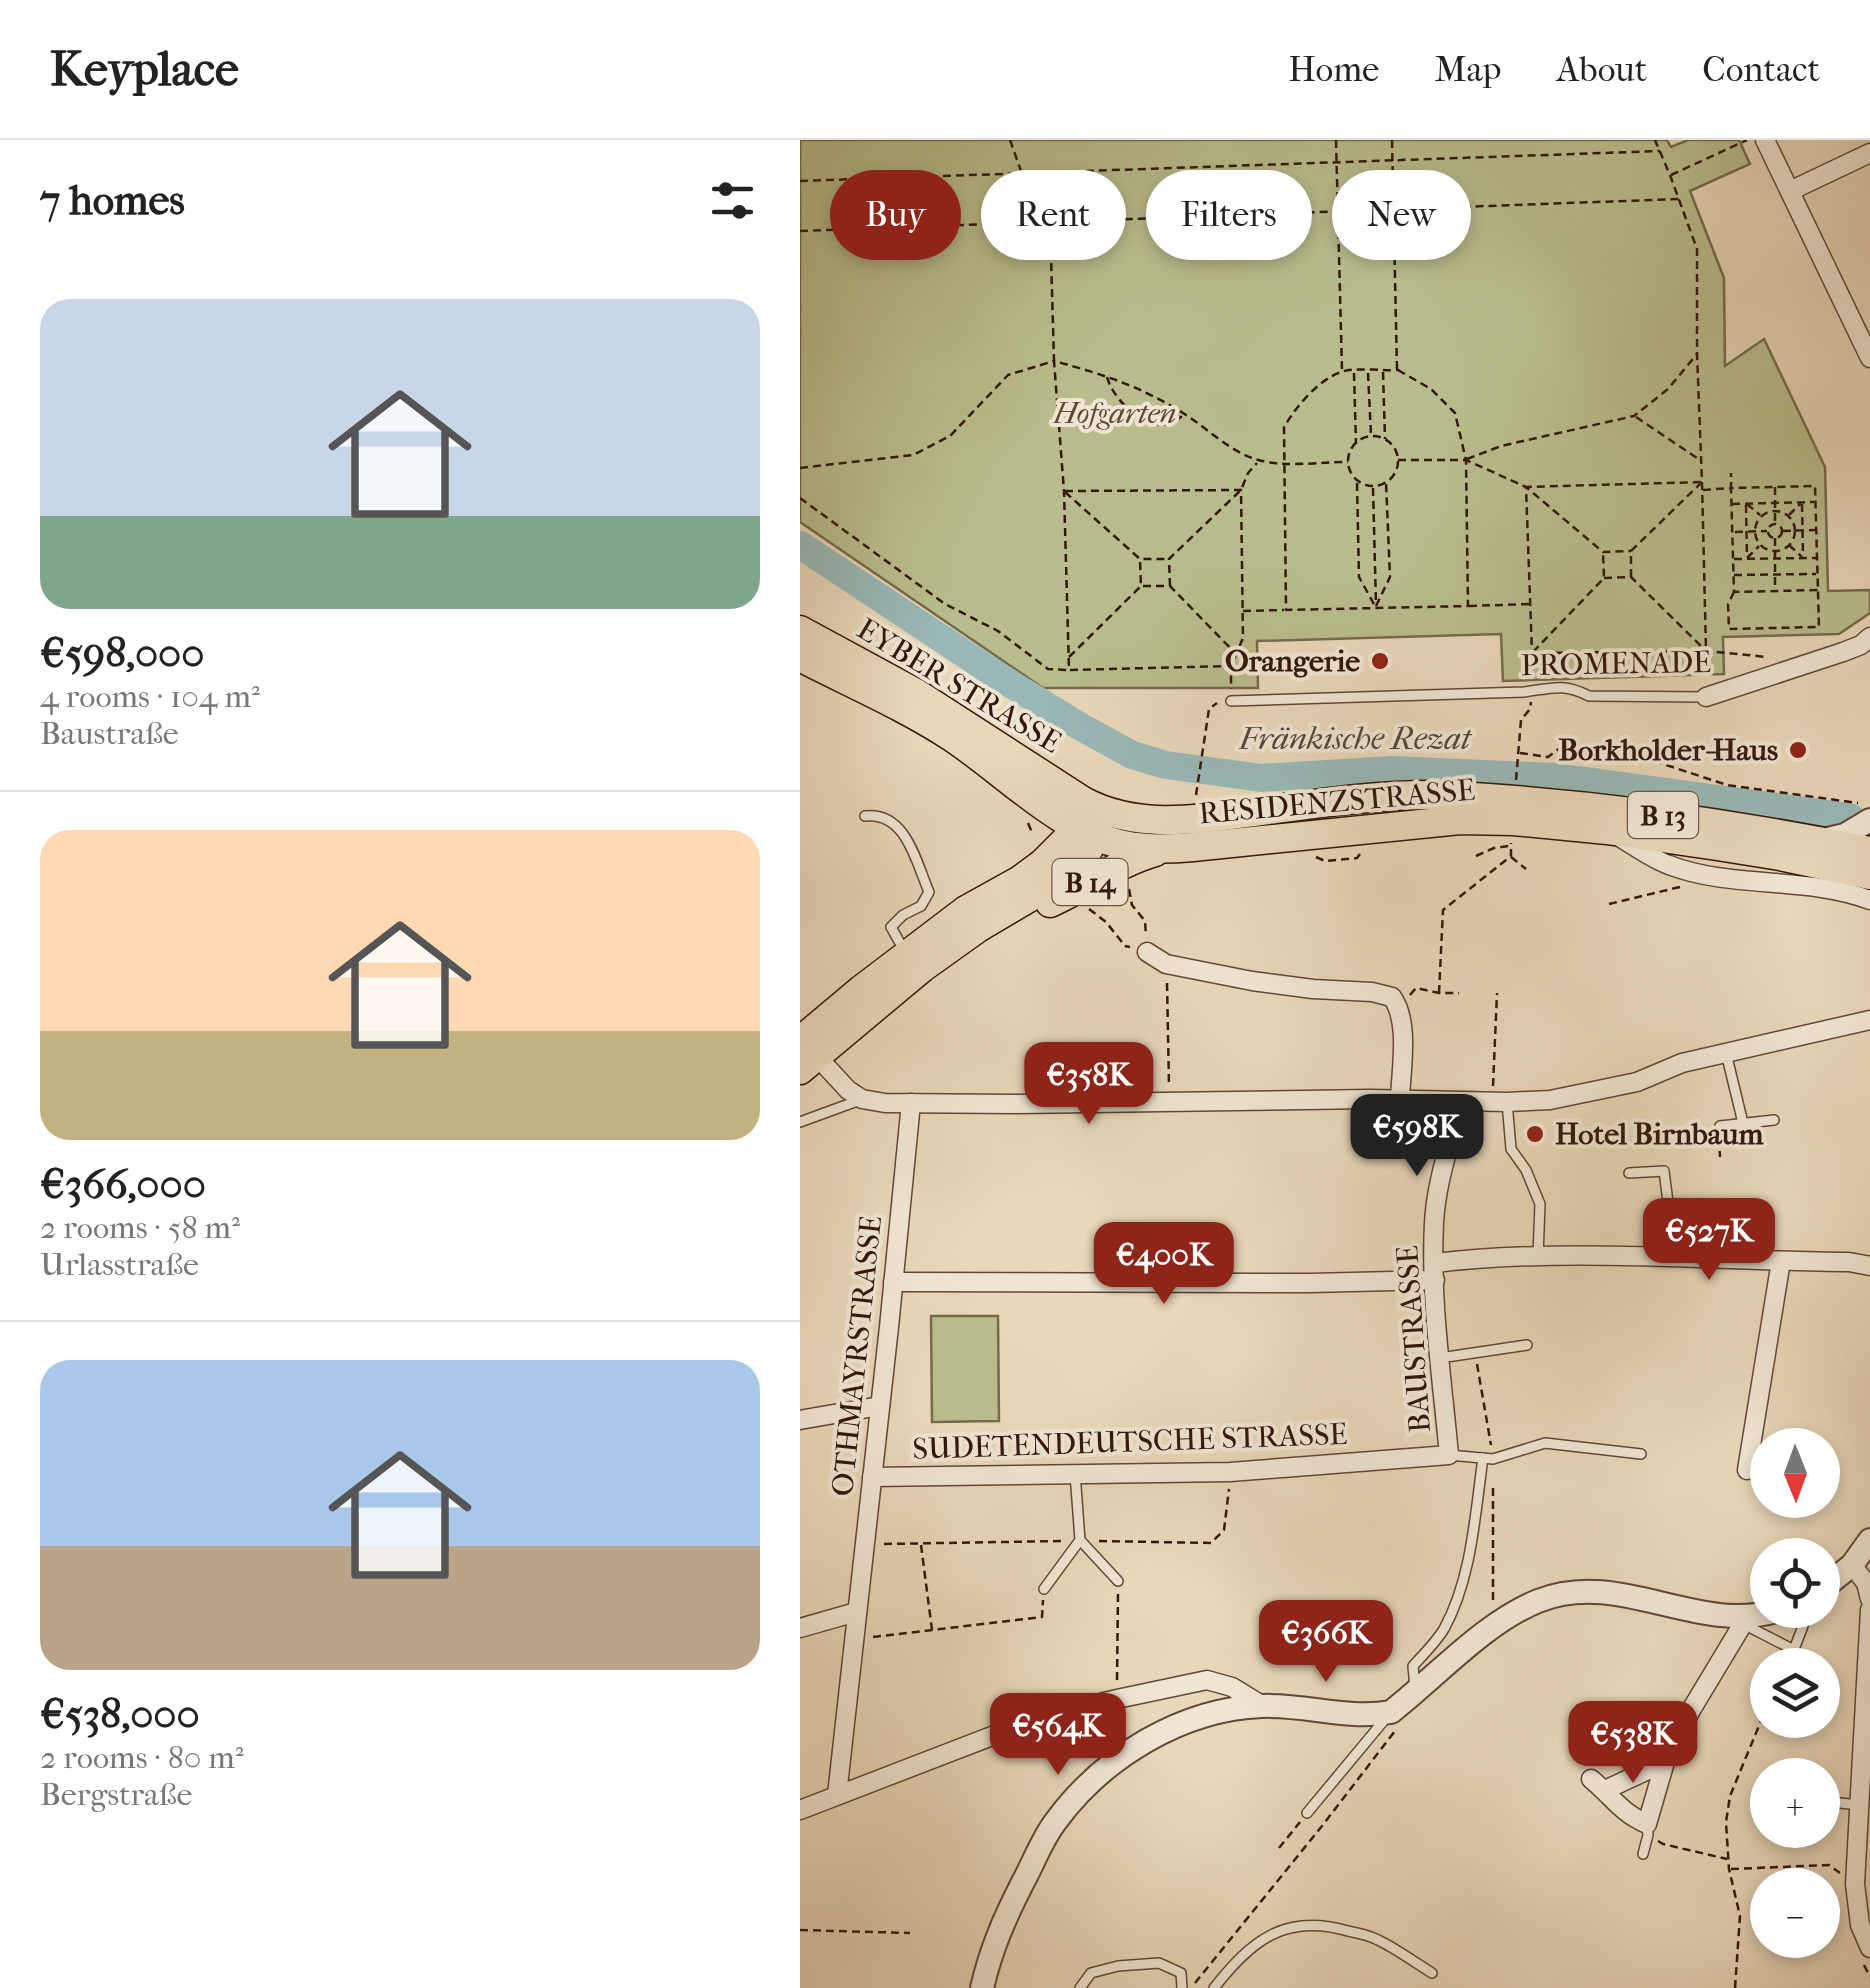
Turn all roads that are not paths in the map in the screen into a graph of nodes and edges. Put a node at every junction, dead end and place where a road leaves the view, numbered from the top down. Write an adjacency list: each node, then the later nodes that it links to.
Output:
1 (1765, 140): 3 (street)
2 (1870, 153): 3 (street)
3 (1790, 191): 4 (street)
4 (1870, 358)
5 (800, 630): 13 (main road, EYBER STRASSE / B 13)
6 (1870, 637): 8 (street, PROMENADE)
7 (800, 657): 10 (main road, EYBER STRASSE / B 13)
8 (1706, 697): 9 (lane, PROMENADE)
9 (1231, 701)
10 (1016, 783): 13 (main road, EYBER STRASSE / B 13); 19 (main road, B 13)
11 (1513, 814): 13 (main road, RESIDENZSTRASSE / B 13); 15 (main road, RESIDENZSTRASSE / B 13); 16 (main road, RESIDENZSTRASSE / B 13); 17 (main road, RESIDENZSTRASSE / B 13)
12 (865, 816): 24 (lane)
13 (1093, 819): 17 (main road, EYBER STRASSE / B 13); 19 (main road, B 14); 22 (main road, B 14)
14 (1870, 820): 16 (street)
15 (1607, 830): 20 (main road, RESIDENZSTRASSE / B 13); 21 (street)
16 (1818, 841): 18 (main road, RESIDENZSTRASSE / B 13)
17 (1166, 849): 22 (main road, B 14)
18 (1870, 851)
19 (1032, 872): 24 (main road, B 14)
20 (1870, 876)
21 (1870, 900)
22 (1013, 909): 26 (main road, B 14)
23 (1147, 952): 29 (street)
24 (906, 954): 26 (main road, B 14)
25 (1870, 1020): 27 (street)
26 (805, 1052): 28 (street)
27 (1726, 1053): 32 (street); 35 (lane)
28 (862, 1099): 30 (street); 34 (lane)
29 (1400, 1099): 30 (street); 31 (street)
30 (911, 1102): 43 (street, OTHMAYRSTRASSE)
31 (1460, 1102): 32 (street); 42 (street, BAUSTRASSE)
32 (1500, 1102): 38 (lane)
33 (1774, 1120): 35 (lane)
34 (800, 1122)
35 (1743, 1123): 36 (lane)
36 (1720, 1126)
37 (1629, 1173): 39 (lane)
38 (1538, 1257): 39 (street); 42 (street)
39 (1675, 1259): 40 (street)
40 (1781, 1262): 41 (street); 51 (street)
41 (1870, 1266)
42 (1435, 1272): 43 (street); 45 (street, BAUSTRASSE)
43 (893, 1282): 46 (street, OTHMAYRSTRASSE)
44 (1527, 1346): 45 (lane)
45 (1440, 1358): 49 (street, BAUSTRASSE)
46 (880, 1406): 47 (street); 53 (street, OTHMAYRSTRASSE)
47 (800, 1420)
48 (1641, 1454): 50 (lane)
49 (1449, 1455): 50 (lane); 52 (street, SUDETENDEUTSCHE STRASSE)
50 (1488, 1458): 67 (lane)
51 (1747, 1470)
52 (1075, 1474): 53 (street, SUDETENDEUTSCHE STRASSE); 54 (lane)
53 (872, 1477): 62 (street, OTHMAYRSTRASSE)
54 (1080, 1540): 58 (lane); 59 (lane)
55 (1870, 1540): 56 (street)
56 (1852, 1565): 57 (street); 60 (street)
57 (1840, 1575)
58 (1118, 1582)
59 (1044, 1589)
60 (1870, 1600)
61 (1870, 1610): 73 (street)
62 (856, 1612): 65 (street); 71 (street, OTHMAYRSTRASSE)
63 (1750, 1615): 64 (street)
64 (1747, 1616): 66 (lane); 67 (street); 70 (street)
65 (800, 1628)
66 (1790, 1648)
67 (1414, 1694): 69 (street)
68 (1263, 1706): 69 (street); 71 (street); 80 (street)
69 (1391, 1712): 75 (lane)
70 (1665, 1762): 76 (street); 76 (street)
71 (837, 1794): 74 (street)
72 (1840, 1803): 73 (lane)
73 (1859, 1805): 78 (street)
74 (800, 1810)
75 (1307, 1814)
76 (1648, 1829): 77 (lane)
77 (1643, 1854)
78 (1870, 1948)
79 (1432, 1973): 83 (lane)
80 (982, 1988)
81 (1080, 1988): 82 (lane)
82 (1182, 1988)
83 (1214, 1988)

